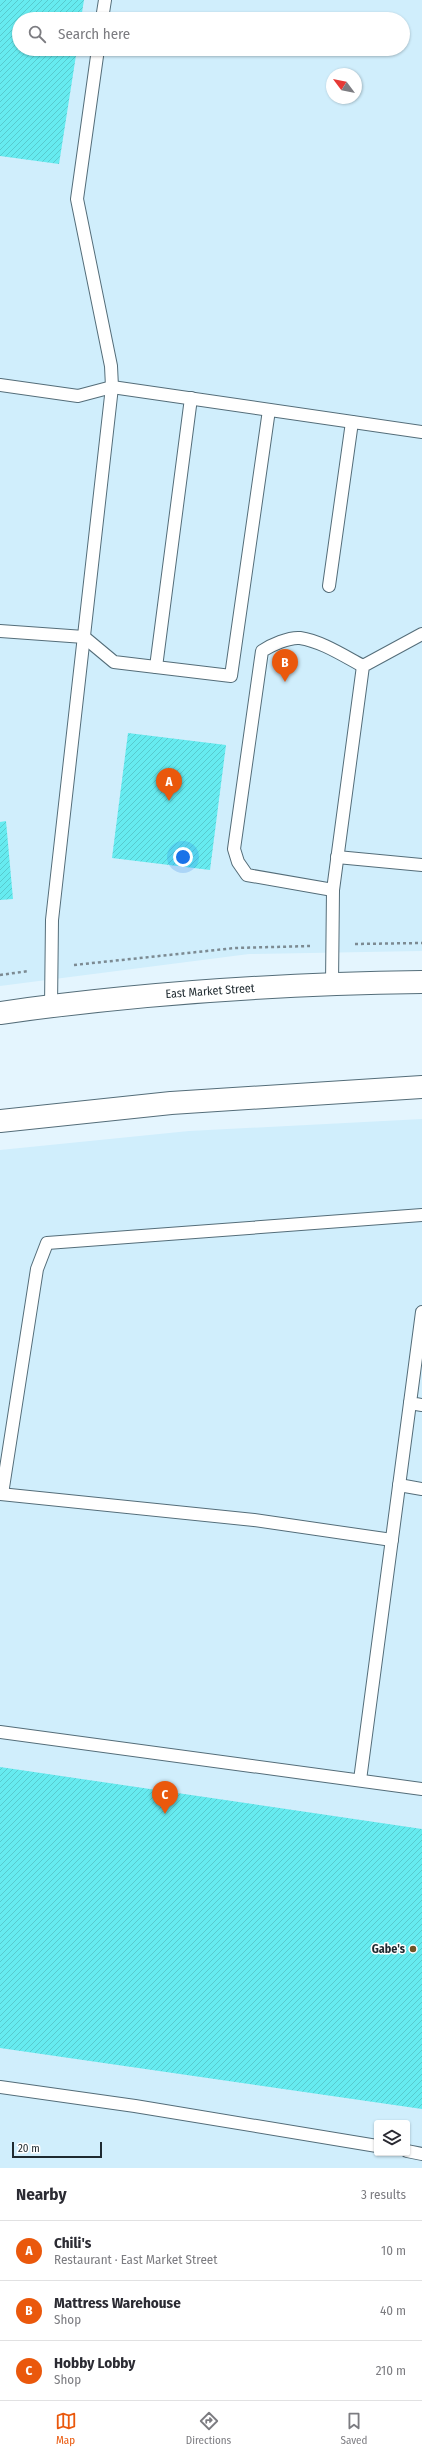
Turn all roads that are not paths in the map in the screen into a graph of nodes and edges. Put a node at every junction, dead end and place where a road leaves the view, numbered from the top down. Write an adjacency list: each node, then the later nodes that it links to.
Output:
1 (105, 0): 2 (lane)
2 (103, 12)
3 (97, 56): 5 (lane)
4 (0, 385): 5 (lane)
5 (112, 387): 6 (lane); 13 (lane)
6 (191, 398): 7 (lane); 15 (lane)
7 (269, 410): 8 (lane); 15 (lane)
8 (352, 422): 9 (lane); 10 (lane)
9 (422, 432)
10 (329, 586)
11 (0, 631): 13 (lane)
12 (422, 634): 14 (lane)
13 (84, 637): 15 (lane); 21 (lane)
14 (363, 666): 16 (lane); 18 (lane)
15 (156, 667)
16 (337, 857): 17 (lane); 18 (lane)
17 (422, 865)
18 (332, 890): 20 (lane)
19 (422, 982): 20 (highway, East Market Street)
20 (332, 984): 21 (highway, East Market Street)
21 (51, 1006): 22 (highway, East Market Street)
22 (0, 1013)
23 (422, 1088): 24 (highway)
24 (0, 1121)
25 (422, 1215): 30 (lane)
26 (422, 1312): 27 (lane)
27 (416, 1404): 28 (lane)
28 (399, 1485): 29 (lane); 31 (lane)
29 (422, 1489)
30 (1, 1494): 31 (lane)
31 (392, 1540): 33 (lane)
32 (0, 1732): 33 (lane)
33 (360, 1780): 34 (lane)
34 (422, 1789)
35 (0, 2087): 36 (lane)
36 (374, 2146)
37 (410, 2152): 38 (lane)
38 (422, 2154)

